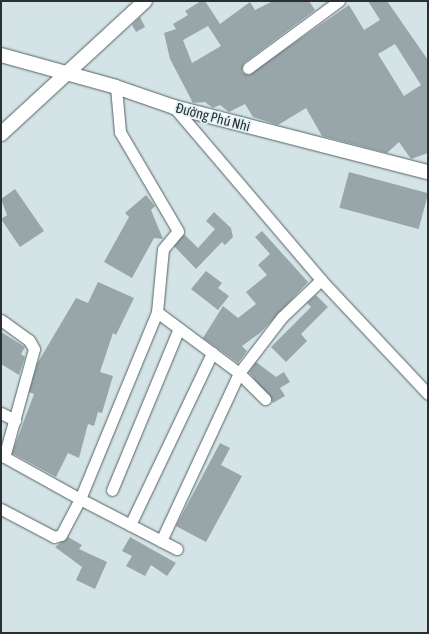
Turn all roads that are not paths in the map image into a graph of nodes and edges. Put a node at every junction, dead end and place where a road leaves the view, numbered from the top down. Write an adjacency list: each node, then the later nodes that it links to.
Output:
1 (145, 1): 5 (street)
2 (339, 1): 4 (street)
3 (1, 55): 5 (street, Đường Phú Nhi)
4 (248, 68)
5 (65, 74): 6 (street, Đường Phú Nhi); 8 (street)
6 (116, 87): 7 (street, Đường Phú Nhi); 11 (street)
7 (174, 107): 9 (street, Đường Phú Nhi); 10 (street)
8 (1, 134)
9 (428, 172)
10 (322, 280): 15 (street); 16 (street)
11 (157, 312): 13 (street); 22 (street)
12 (1, 320): 19 (street)
13 (179, 328): 14 (street); 21 (street)
14 (212, 353): 15 (street); 24 (street)
15 (239, 373): 17 (street); 25 (street)
16 (428, 394)
17 (265, 399)
18 (1, 413): 19 (street)
19 (15, 420): 20 (street)
20 (2, 456): 22 (street)
21 (112, 490)
22 (80, 499): 23 (street); 24 (street)
23 (1, 509)
24 (130, 525): 25 (street)
25 (161, 541): 26 (street)
26 (177, 549)

